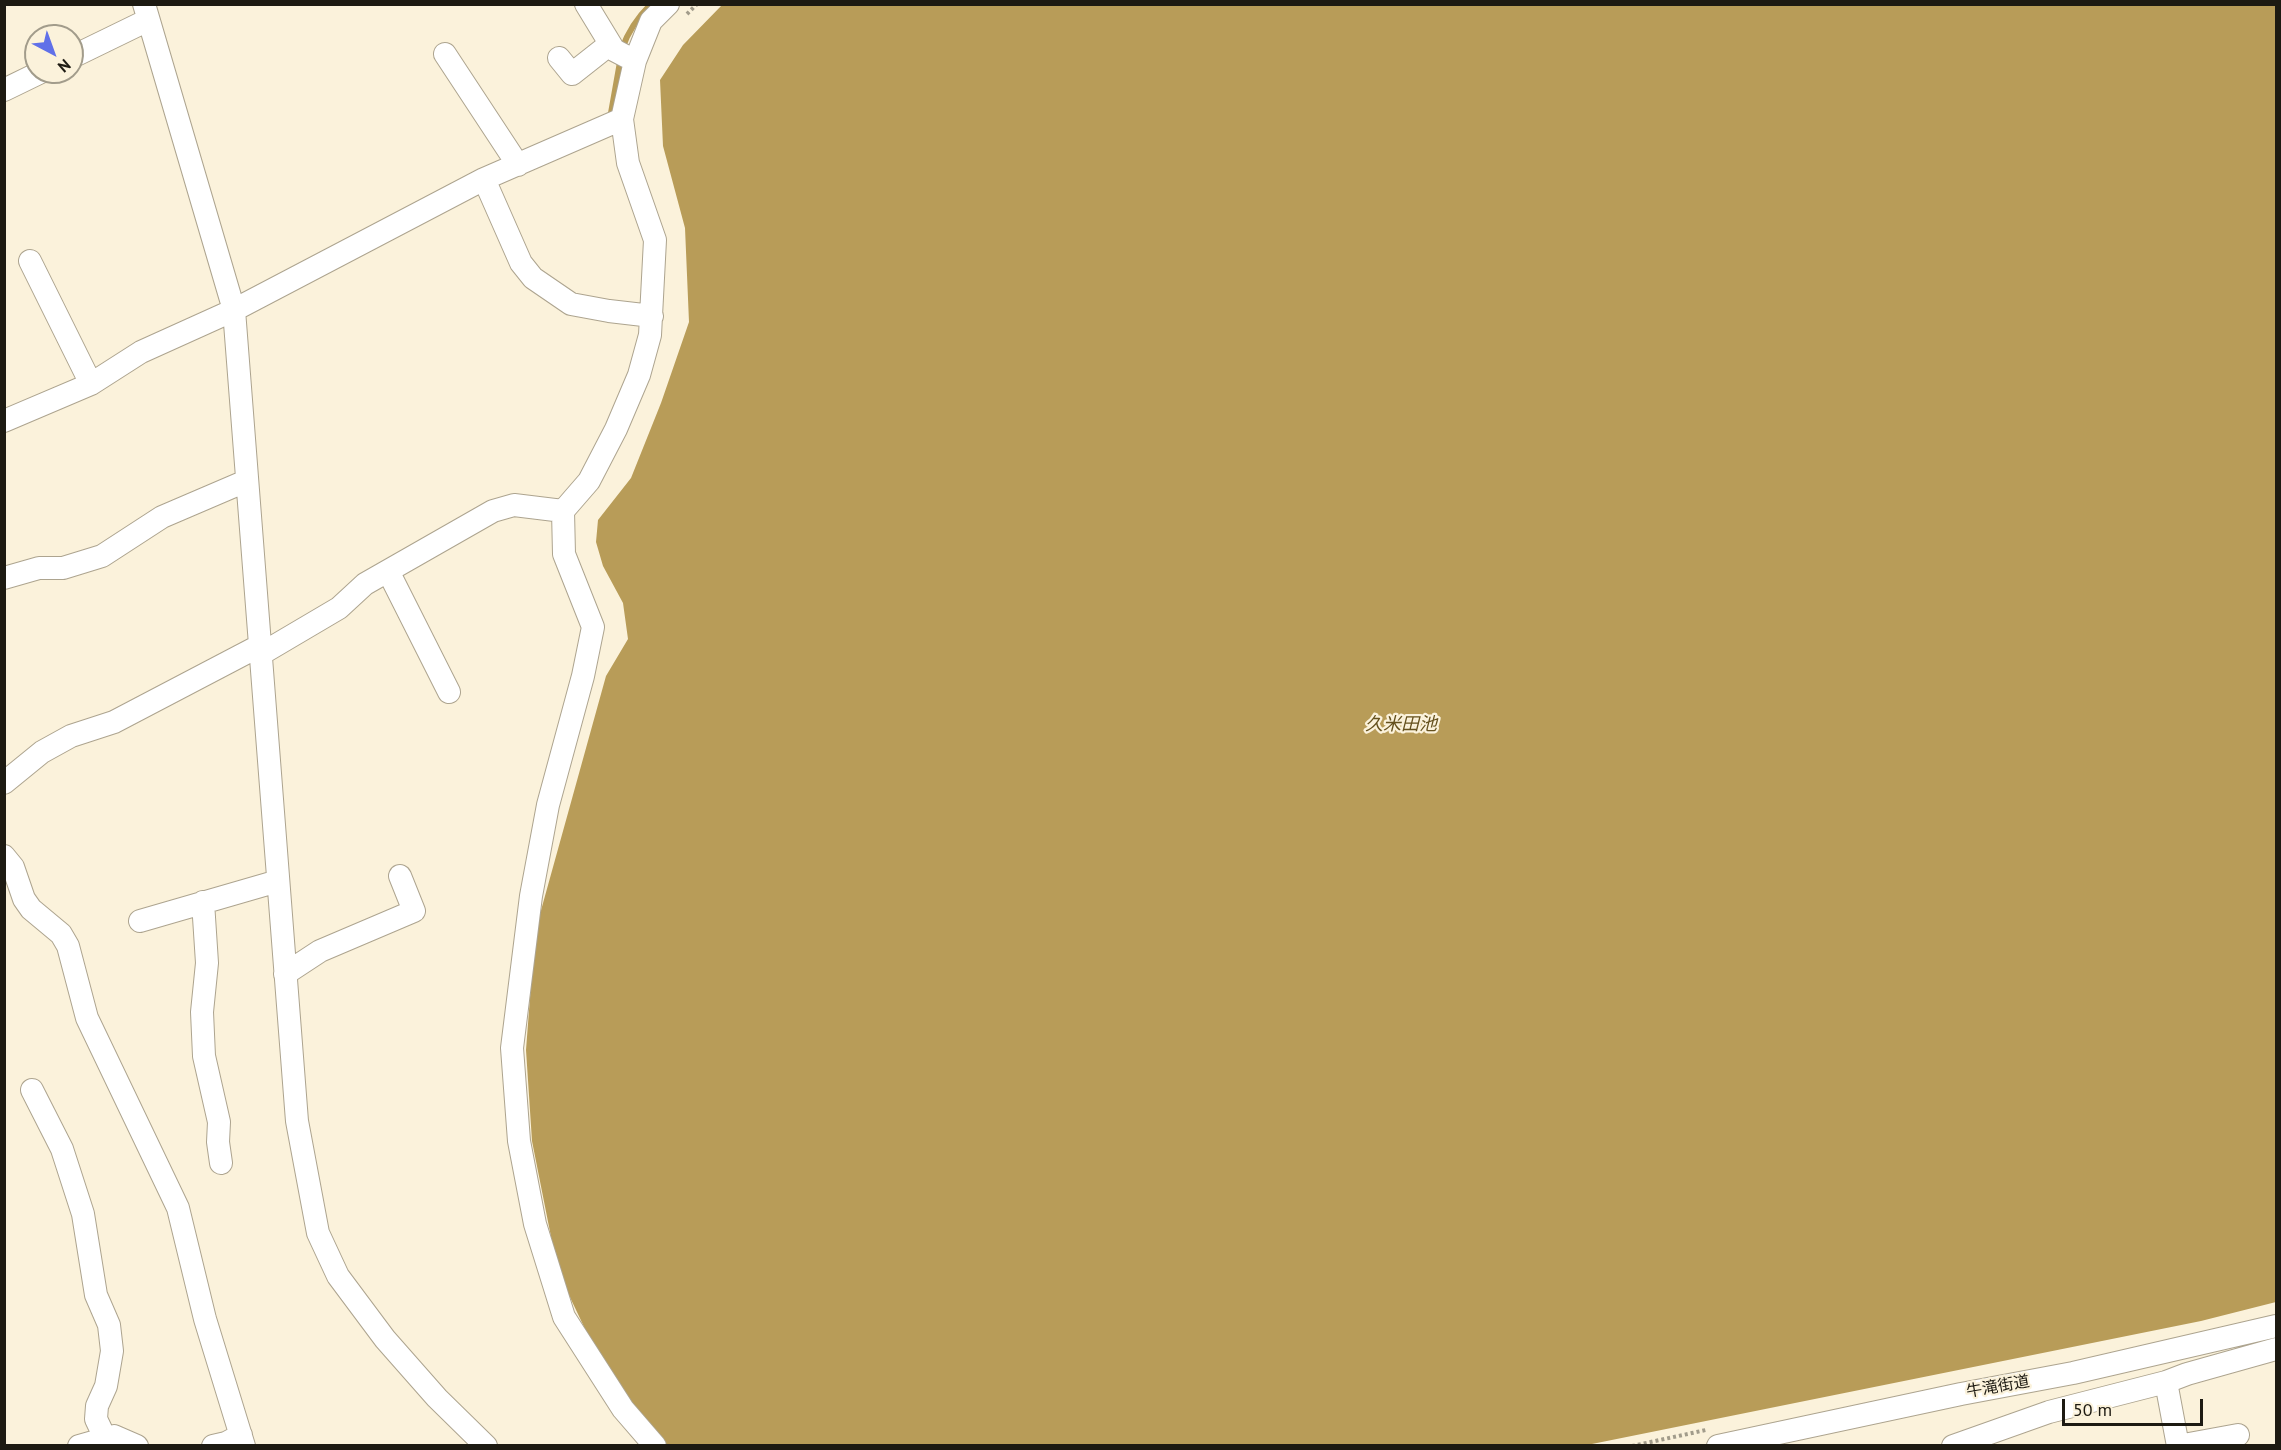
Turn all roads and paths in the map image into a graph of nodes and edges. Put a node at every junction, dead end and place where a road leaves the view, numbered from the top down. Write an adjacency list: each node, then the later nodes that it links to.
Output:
1 (586, 4): 4 (street)
2 (668, 4): 8 (street)
3 (147, 9): 5 (street); 15 (street)
4 (610, 44): 7 (street); 8 (street)
5 (84, 49)
6 (445, 54): 12 (street)
7 (559, 58)
8 (635, 61): 11 (street)
9 (24, 80): 10 (street)
10 (4, 90)
11 (622, 119): 12 (street); 16 (street)
12 (518, 165): 13 (street)
13 (484, 179): 15 (street); 16 (street)
14 (30, 261): 17 (street)
15 (234, 309): 17 (street); 19 (street)
16 (652, 316): 20 (street)
17 (91, 384): 18 (street)
18 (4, 421)
19 (246, 482): 22 (street); 23 (street)
20 (564, 511): 21 (street); 44 (street)
21 (388, 571): 23 (street); 24 (street)
22 (4, 578)
23 (261, 650): 25 (street); 28 (street)
24 (449, 692)
25 (4, 783)
26 (4, 856): 39 (street)
27 (400, 876): 31 (street)
28 (278, 881): 29 (street); 31 (street)
29 (203, 902): 30 (street); 33 (street)
30 (140, 921)
31 (285, 974): 43 (street)
32 (32, 1090): 38 (street)
33 (220, 1163)
34 (2277, 1326): 45 (street, 牛滝街道)
35 (2277, 1349): 36 (street)
36 (2166, 1382): 46 (street); 47 (street)
37 (2238, 1435): 47 (street)
38 (105, 1438): 40 (street); 41 (street)
39 (242, 1440): 42 (street)
40 (79, 1446)
41 (137, 1446)
42 (213, 1446)
43 (486, 1446)
44 (655, 1446)
45 (1718, 1446)
46 (1953, 1446)
47 (2178, 1446)

